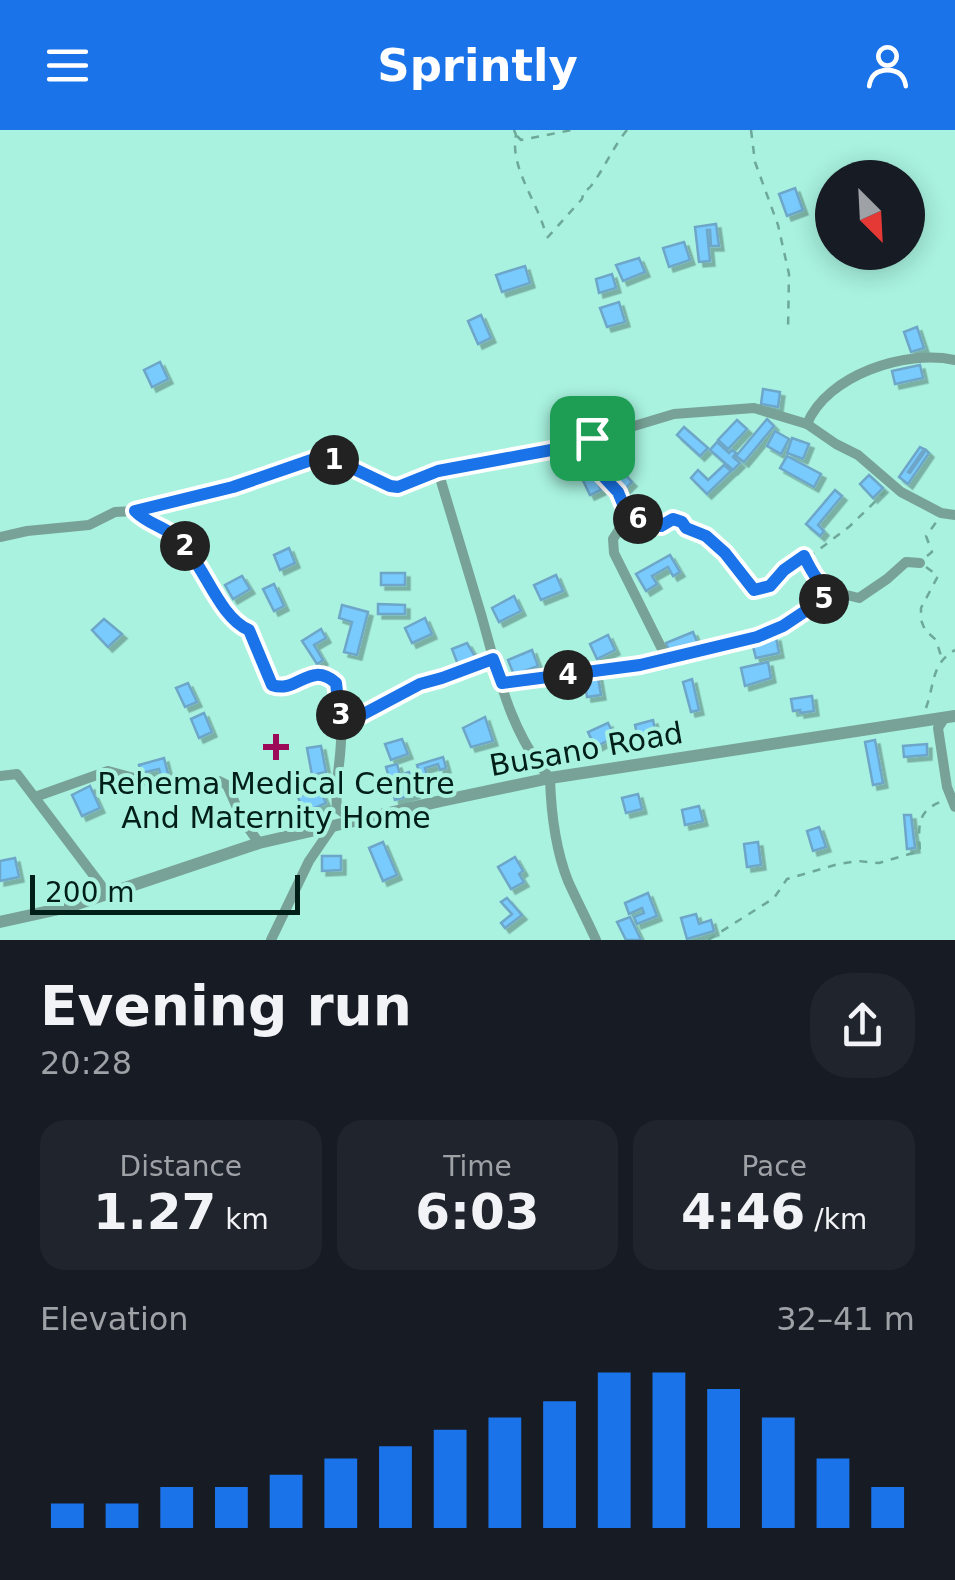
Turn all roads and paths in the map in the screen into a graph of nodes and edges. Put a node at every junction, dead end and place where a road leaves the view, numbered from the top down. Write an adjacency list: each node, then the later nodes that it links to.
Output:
1 (572, 130): 4 (path)
2 (627, 130): 4 (path)
3 (751, 130): 5 (path)
4 (515, 133)
5 (788, 330)
6 (955, 360): 7 (street)
7 (807, 424): 8 (street); 10 (street)
8 (592, 438): 9 (street); 14 (street)
9 (438, 471): 11 (street); 21 (street)
10 (890, 484): 12 (street); 16 (path)
11 (135, 511): 15 (street); 26 (street)
12 (941, 512): 13 (street); 17 (path)
13 (955, 515)
14 (628, 516): 16 (path); 22 (street)
15 (0, 537)
16 (807, 559): 18 (path)
17 (920, 563): 18 (street); 20 (path)
18 (834, 592): 22 (street)
19 (955, 650): 20 (path)
20 (942, 658): 25 (path)
21 (493, 659): 23 (street); 26 (street)
22 (667, 659): 23 (street)
23 (502, 683): 28 (street)
24 (950, 716): 25 (street, Busano Road); 30 (street)
25 (929, 719): 28 (street, Busano Road)
26 (341, 726): 31 (street)
27 (0, 776): 29 (street)
28 (550, 778): 31 (street, Busano Road); 37 (street)
29 (35, 798): 33 (street); 34 (street)
30 (953, 803): 38 (path)
31 (352, 820): 32 (street, Busano Road)
32 (334, 826): 33 (street, Busano Road); 36 (street)
33 (259, 843): 34 (street, Busano Road)
34 (106, 893): 35 (street, Busano Road)
35 (0, 922)
36 (271, 940)
37 (596, 940)
38 (708, 940)

